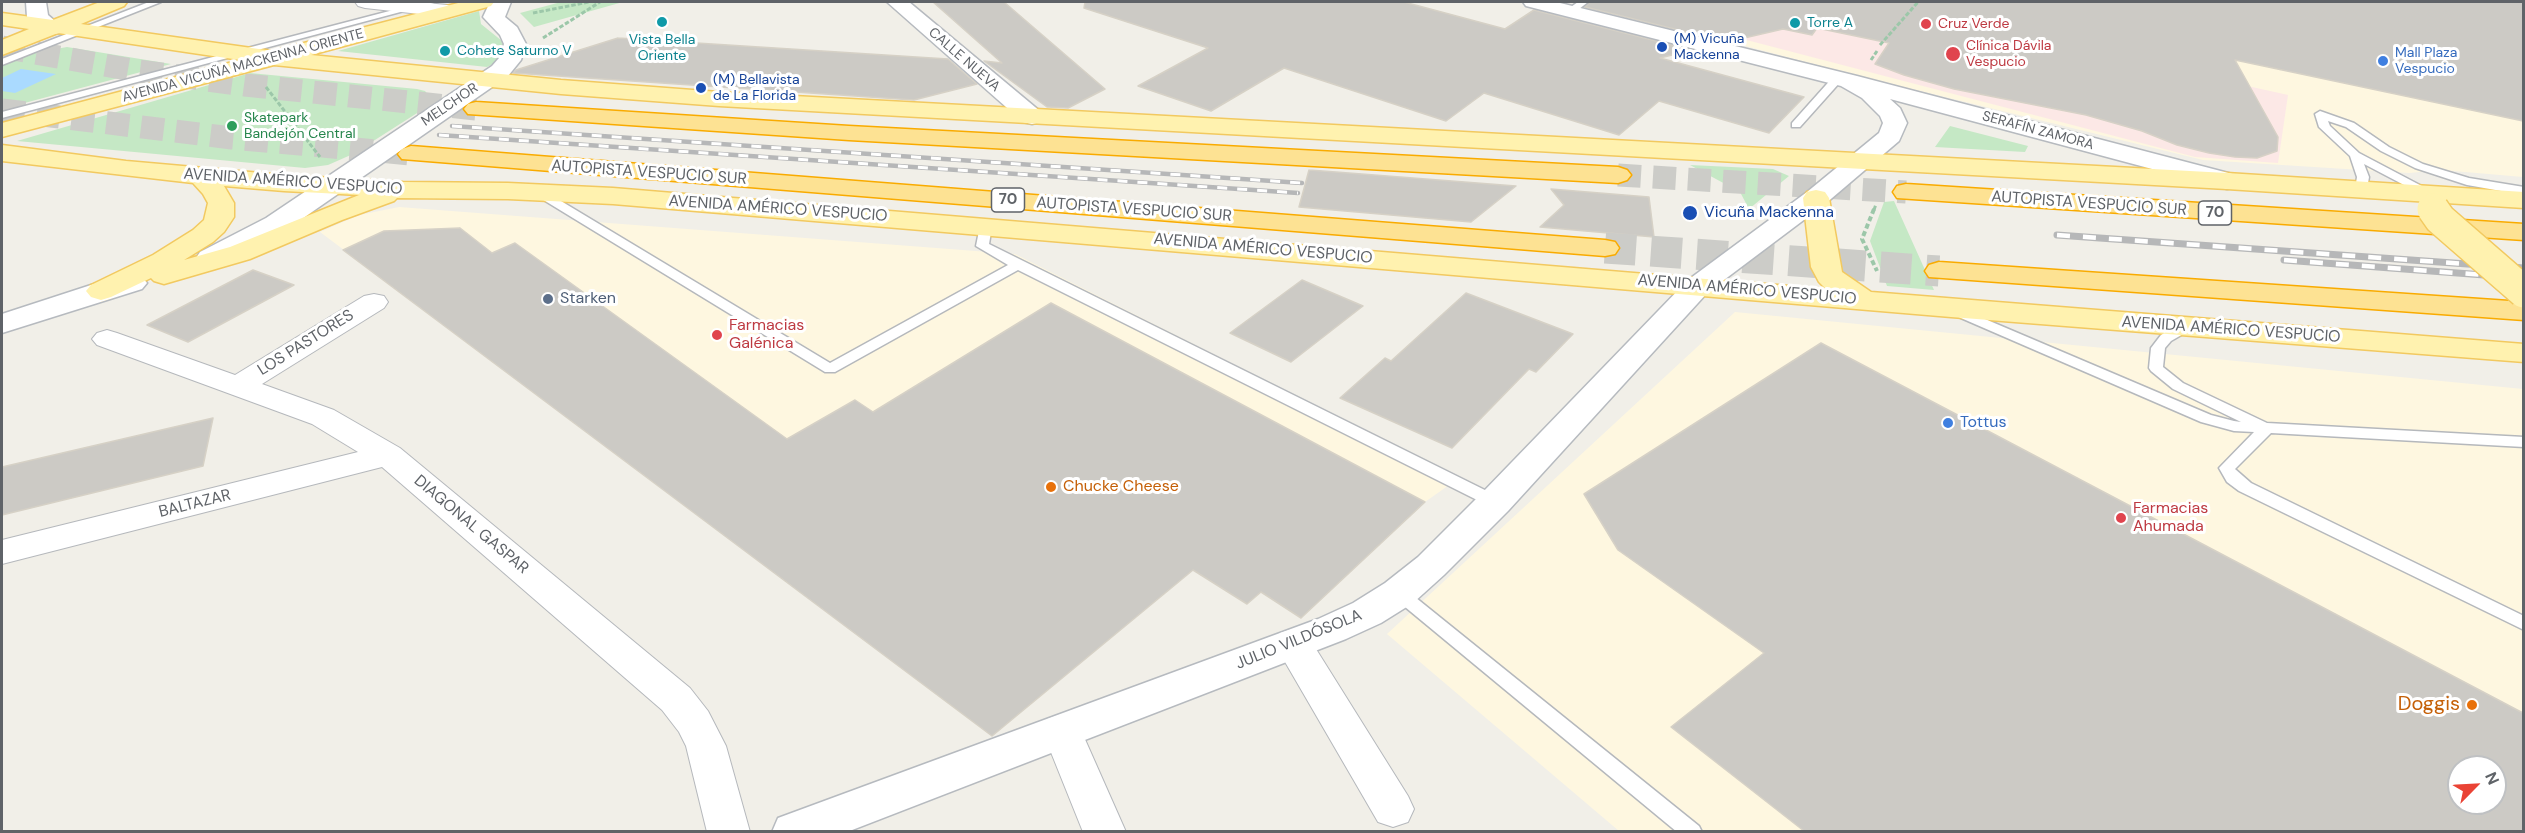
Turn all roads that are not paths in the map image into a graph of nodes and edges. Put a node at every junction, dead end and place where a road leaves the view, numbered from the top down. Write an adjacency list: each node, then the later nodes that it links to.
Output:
1 (36, 2): 13 (street)
2 (117, 2): 13 (main road)
3 (156, 2): 14 (lane)
4 (365, 2): 11 (street)
5 (484, 2): 9 (main road, AVENIDA VICUÑA MACKENNA ORIENTE)
6 (501, 2): 19 (street, MELCHOR)
7 (897, 2): 23 (street, CALLE NUEVA)
8 (1533, 2): 10 (street, SERAFÍN ZAMORA)
9 (440, 6): 11 (street); 17 (main road, AVENIDA VICUÑA MACKENNA ORIENTE)
10 (1577, 6): 20 (street, SERAFÍN ZAMORA)
11 (412, 7): 16 (lane)
12 (2, 19): 13 (main road)
13 (52, 28): 14 (main road); 15 (main road)
14 (82, 32): 16 (main road); 18 (lane)
15 (2, 48)
16 (239, 53): 17 (main road); 22 (lane)
17 (275, 58): 19 (main road); 25 (main road, AVENIDA VICUÑA MACKENNA ORIENTE)
18 (2, 62)
19 (489, 80): 23 (main road); 32 (street, MELCHOR)
20 (1844, 80): 24 (lane); 29 (street, SERAFÍN ZAMORA); 35 (street, SERAFÍN ZAMORA)
21 (477, 109): 34 (highway)
22 (2, 115)
23 (1032, 117): 29 (main road)
24 (1796, 125)
25 (2, 130)
26 (2, 153): 30 (main road, AVENIDA AMÉRICO VESPUCIO)
27 (411, 154): 46 (highway, AUTOPISTA VESPUCIO SUR / 70)
28 (2355, 155): 36 (lane); 38 (lane); 42 (lane)
29 (1859, 161): 35 (main road); 41 (street, SERAFÍN ZAMORA)
30 (69, 162): 31 (main road); 33 (main road, AVENIDA AMÉRICO VESPUCIO)
31 (2, 165)
32 (327, 174): 33 (main road, AVENIDA AMÉRICO VESPUCIO); 37 (main road, AVENIDA AMÉRICO VESPUCIO); 49 (street, MELCHOR)
33 (200, 175): 52 (main road)
34 (1618, 175)
35 (2227, 181): 36 (main road)
36 (2361, 189): 42 (main road)
37 (403, 190): 40 (main road, AVENIDA AMÉRICO VESPUCIO); 49 (main road)
38 (2523, 191)
39 (1906, 192): 45 (highway, AUTOPISTA VESPUCIO SUR / 70)
40 (541, 193): 44 (main road, AVENIDA AMÉRICO VESPUCIO); 47 (lane)
41 (1816, 198): 50 (street, SERAFÍN ZAMORA); 51 (main road)
42 (2431, 199): 43 (main road); 53 (main road, bridge)
43 (2523, 200)
44 (986, 226): 47 (lane); 50 (main road, AVENIDA AMÉRICO VESPUCIO)
45 (2523, 232)
46 (1605, 248)
47 (1018, 265): 65 (lane)
48 (1939, 271): 56 (highway)
49 (164, 275): 52 (street, MELCHOR)
50 (1698, 286): 51 (main road, AVENIDA AMÉRICO VESPUCIO); 65 (street, JULIO VILDÓSOLA)
51 (1874, 290): 55 (main road, AVENIDA AMÉRICO VESPUCIO)
52 (101, 291): 57 (street, MELCHOR)
53 (2523, 292)
54 (374, 302): 61 (street, LOS PASTORES)
55 (1951, 308): 58 (main road, AVENIDA AMÉRICO VESPUCIO); 62 (lane)
56 (2523, 311)
57 (2, 324)
58 (2185, 327): 60 (main road, AVENIDA AMÉRICO VESPUCIO); 62 (lane)
59 (107, 339): 61 (street, DIAGONAL GASPAR)
60 (2523, 353)
61 (239, 385): 64 (street, DIAGONAL GASPAR)
62 (2266, 428): 63 (lane); 68 (lane)
63 (2523, 442)
64 (388, 455): 66 (street, BALTAZAR); 72 (street, DIAGONAL GASPAR)
65 (1495, 502): 67 (street, JULIO VILDÓSOLA)
66 (2, 552)
67 (1399, 593): 69 (street, JULIO VILDÓSOLA); 75 (lane)
68 (2523, 624)
69 (1293, 643): 70 (street, JULIO VILDÓSOLA); 71 (street)
70 (1062, 730): 73 (street, JULIO VILDÓSOLA); 74 (street)
71 (1393, 809)
72 (729, 831)
73 (797, 831)
74 (1105, 831)
75 (1692, 831)

